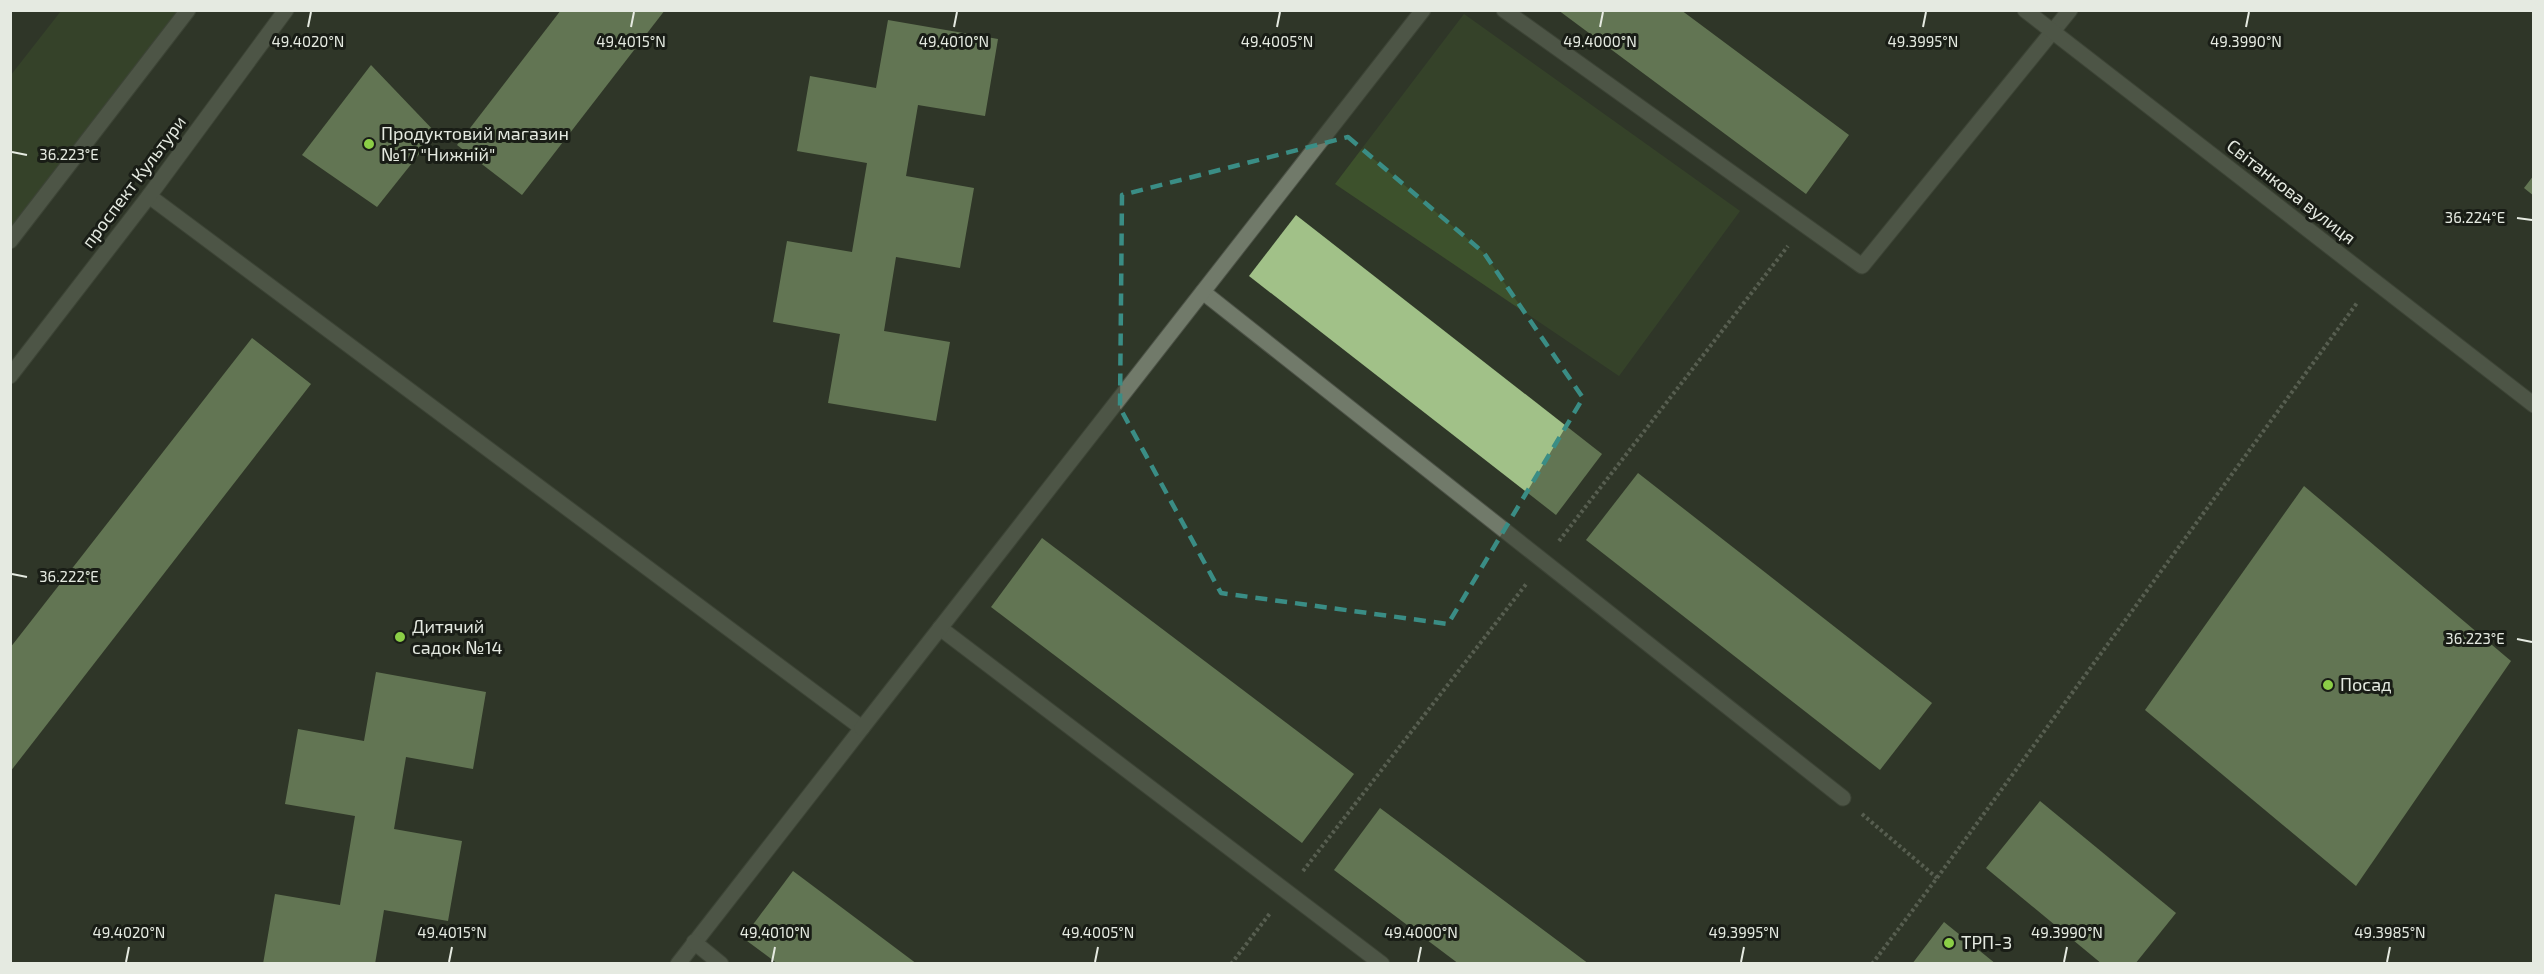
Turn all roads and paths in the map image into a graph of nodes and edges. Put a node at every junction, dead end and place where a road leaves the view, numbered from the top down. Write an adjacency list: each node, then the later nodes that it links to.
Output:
1 (188, 10): 10 (street)
2 (286, 10): 8 (street, проспект Культури)
3 (1423, 10): 12 (street)
4 (1504, 10): 9 (street)
5 (2025, 10): 7 (street, Світанкова вулиця)
6 (2070, 10): 7 (street)
7 (2053, 32): 9 (street); 11 (street, Світанкова вулиця)
8 (149, 196): 13 (street, проспект Культури); 17 (street)
9 (1804, 225): 15 (path)
10 (10, 242)
11 (2373, 281): 14 (street, Світанкова вулиця); 19 (path)
12 (1203, 292): 15 (street); 16 (street)
13 (10, 376)
14 (2534, 405)
15 (1544, 561): 18 (street); 20 (path)
16 (940, 628): 17 (street); 20 (street)
17 (862, 728): 21 (street)
18 (1843, 798): 19 (path)
19 (1937, 878): 26 (path)
20 (1287, 892): 24 (path); 25 (street)
21 (694, 942): 22 (street); 23 (street)
22 (678, 963)
23 (721, 963)
24 (1231, 963)
25 (1382, 963)
26 (1872, 963)

